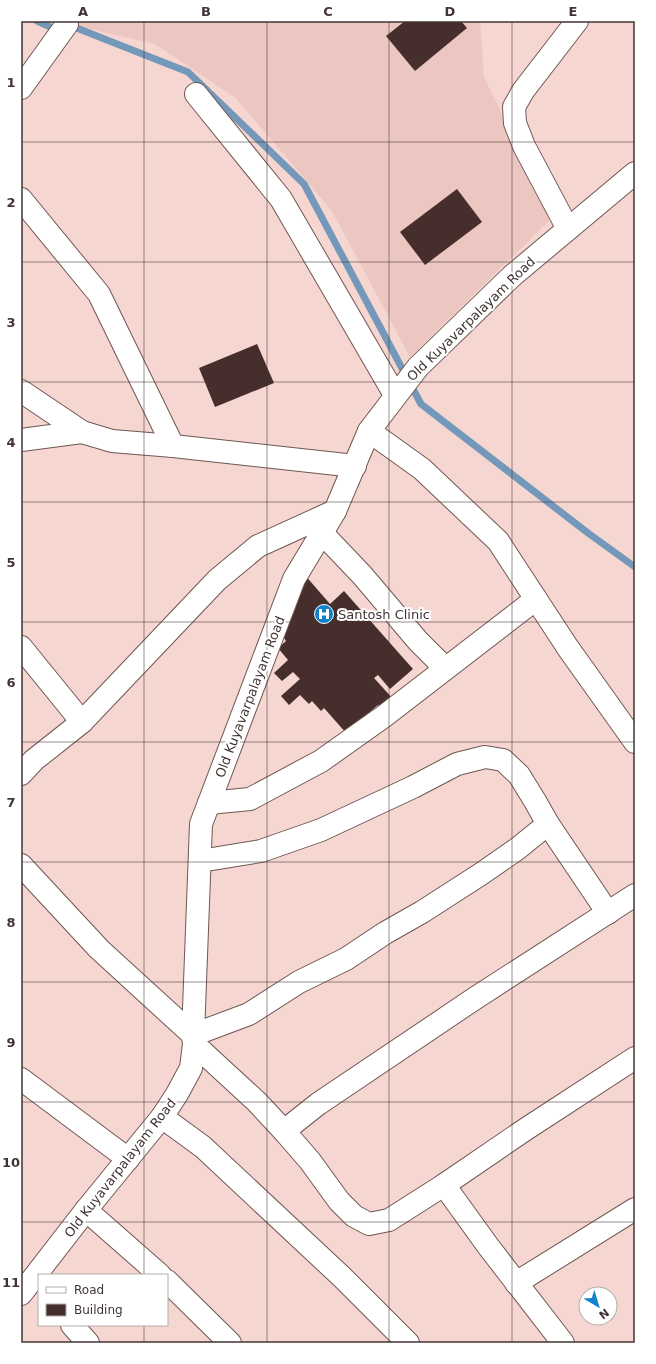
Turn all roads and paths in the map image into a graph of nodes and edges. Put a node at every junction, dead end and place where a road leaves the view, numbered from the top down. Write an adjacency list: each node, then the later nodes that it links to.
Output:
1 (576, 21): 7 (street)
2 (67, 24): 3 (street)
3 (21, 88)
4 (196, 94): 9 (street)
5 (635, 173): 7 (street, Old Kuyavarpalayam Road)
6 (21, 199): 13 (street)
7 (568, 230): 9 (street, Old Kuyavarpalayam Road)
8 (21, 391): 11 (street)
9 (395, 395): 10 (street, Old Kuyavarpalayam Road)
10 (369, 431): 14 (street, Old Kuyavarpalayam Road); 17 (street)
11 (82, 432): 12 (street); 13 (street)
12 (21, 440)
13 (173, 446): 14 (street)
14 (355, 466): 15 (street, Old Kuyavarpalayam Road)
15 (335, 511): 16 (street, Old Kuyavarpalayam Road); 20 (street)
16 (322, 533): 19 (street); 23 (street, Old Kuyavarpalayam Road)
17 (536, 598): 19 (street); 21 (street)
18 (21, 647): 20 (street)
19 (444, 668): 23 (street)
20 (82, 722): 22 (street)
21 (635, 742)
22 (21, 774)
23 (209, 803): 25 (street, Old Kuyavarpalayam Road)
24 (548, 824): 25 (street); 28 (street); 29 (street)
25 (200, 862): 29 (street, Old Kuyavarpalayam Road)
26 (21, 865): 29 (street)
27 (635, 895): 28 (street)
28 (608, 913): 33 (street)
29 (193, 1040): 32 (street, Old Kuyavarpalayam Road); 33 (street)
30 (635, 1058): 35 (street)
31 (21, 1079): 34 (street)
32 (162, 1117): 34 (street, Old Kuyavarpalayam Road); 47 (street)
33 (284, 1131): 35 (street)
34 (128, 1159): 37 (street, Old Kuyavarpalayam Road)
35 (444, 1185): 42 (street)
36 (635, 1209): 42 (street)
37 (86, 1210): 38 (street, Old Kuyavarpalayam Road); 39 (street)
38 (42, 1274)
39 (159, 1274)
40 (38, 1279): 43 (street, Old Kuyavarpalayam Road)
41 (168, 1282): 46 (street)
42 (516, 1283): 48 (street)
43 (30, 1291)
44 (73, 1326): 45 (street)
45 (88, 1343)
46 (230, 1343)
47 (408, 1343)
48 (563, 1343)

